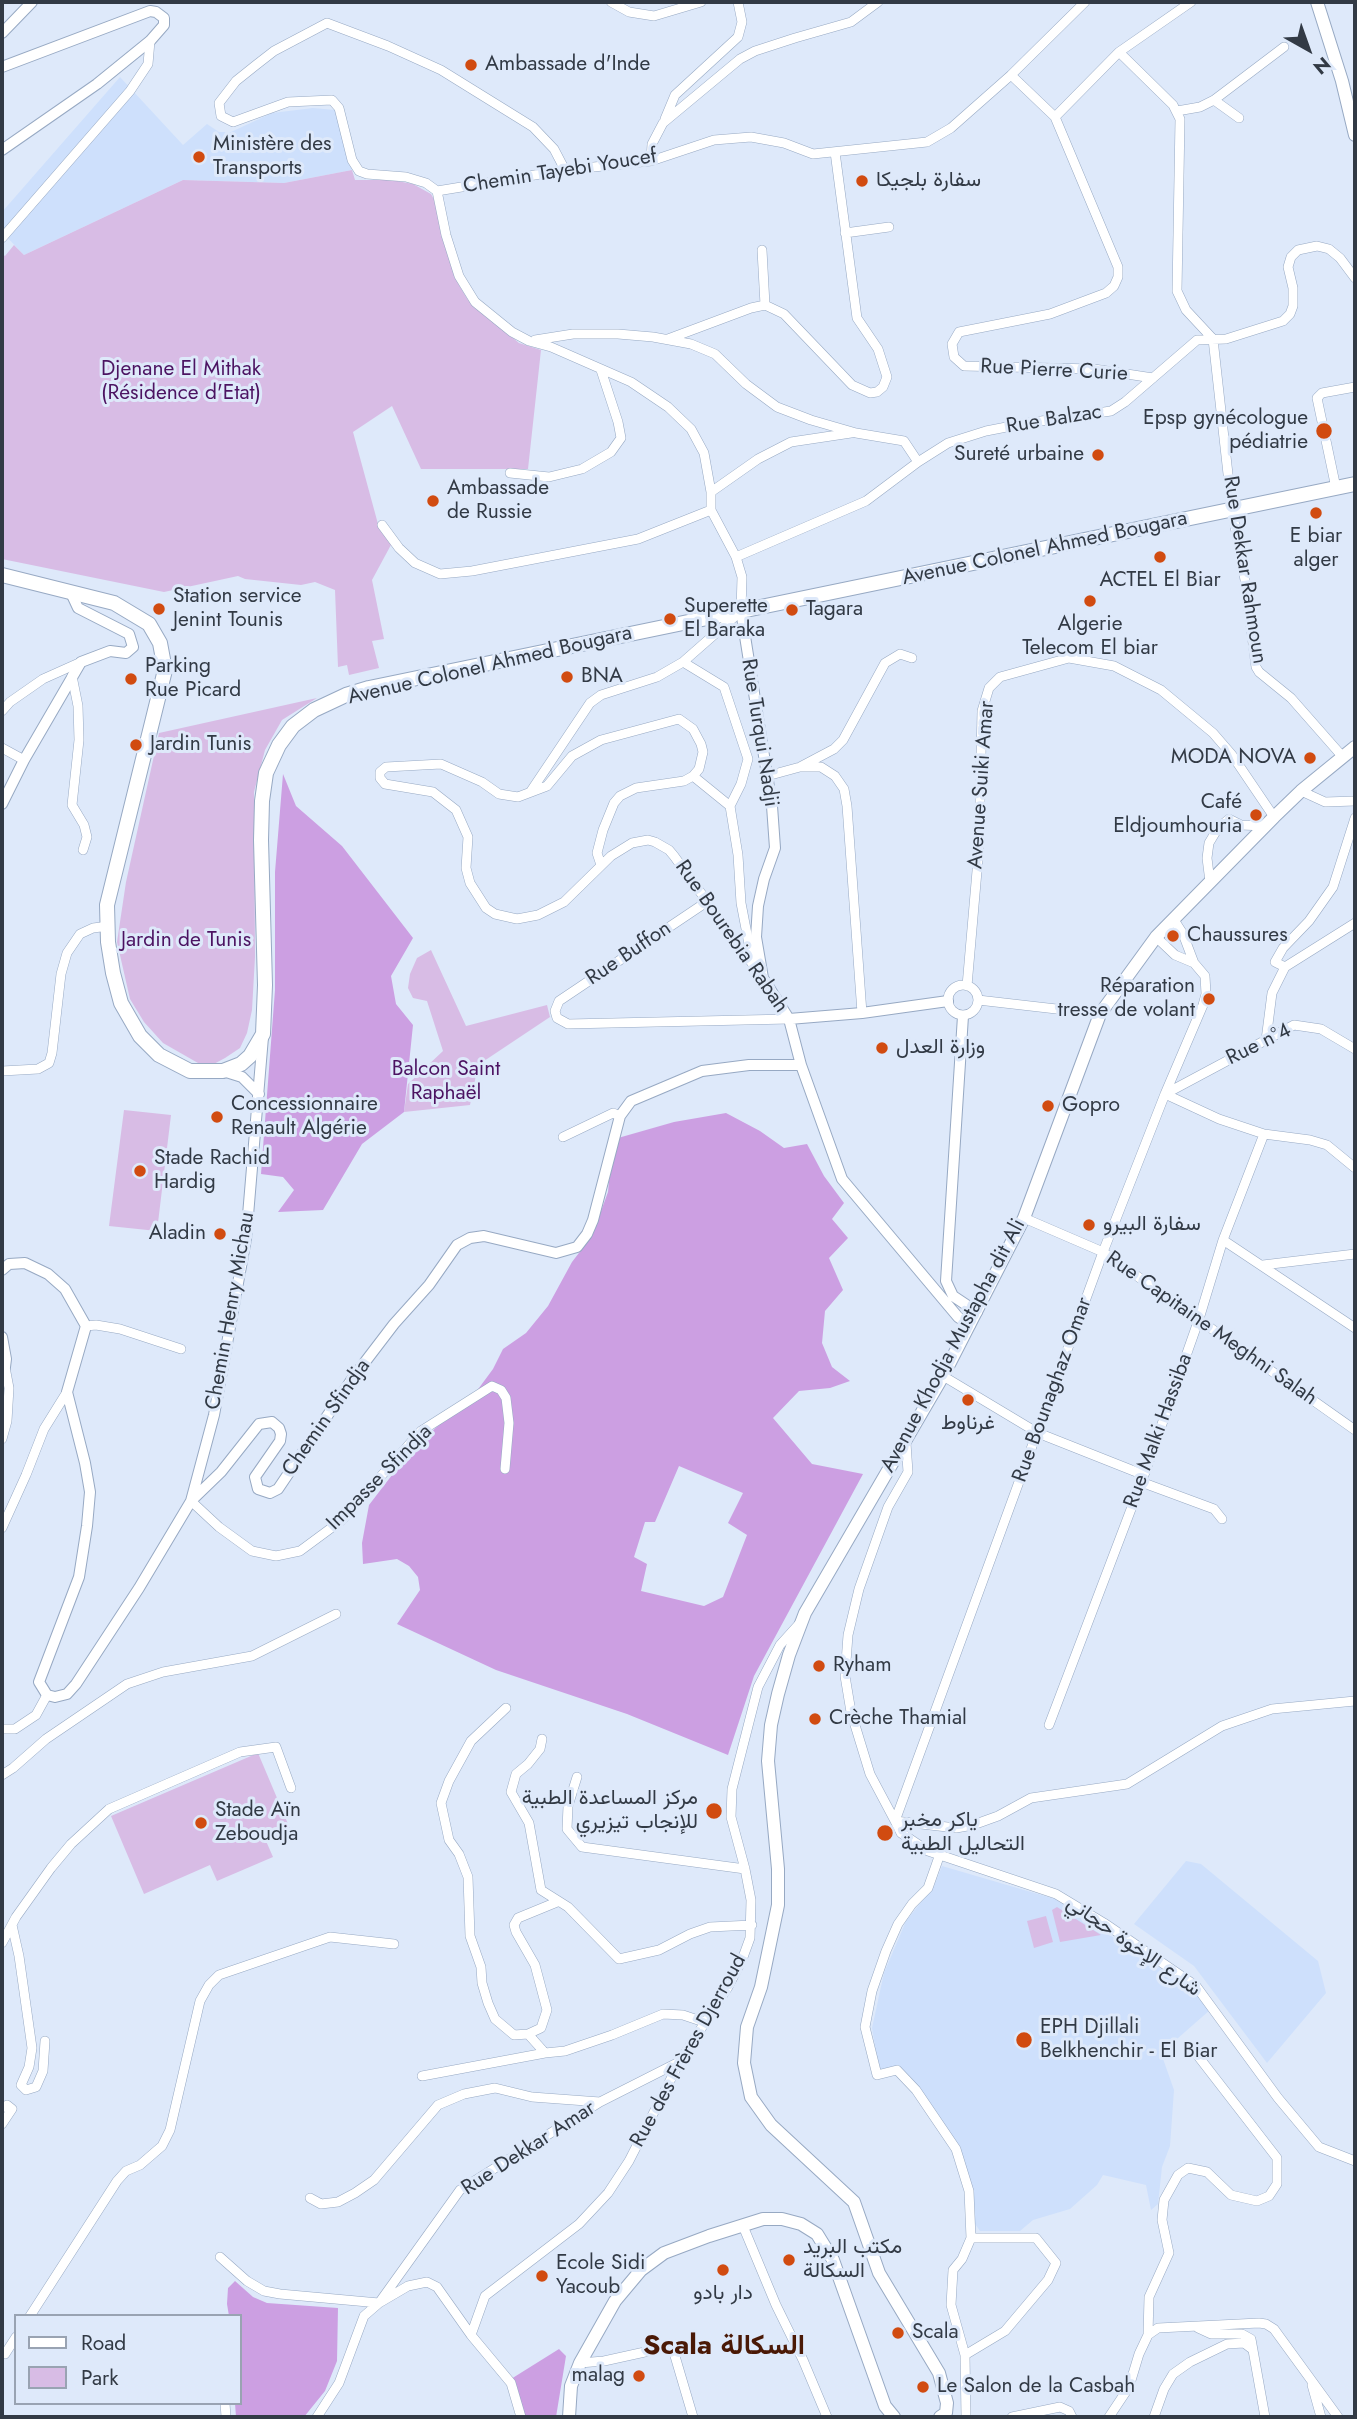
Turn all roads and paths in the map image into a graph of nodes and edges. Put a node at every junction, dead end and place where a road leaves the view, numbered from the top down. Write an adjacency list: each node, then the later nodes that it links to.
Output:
1 (32, 2): 9 (street)
2 (611, 2): 3 (street)
3 (701, 2)
4 (738, 2): 19 (street)
5 (878, 2): 19 (street)
6 (1085, 2): 14 (street, Chemin Tayebi Youcef)
7 (1191, 2): 12 (street)
8 (1317, 2): 20 (main road)
9 (2, 33)
10 (149, 41): 13 (street); 21 (street); 28 (street)
11 (1284, 47): 15 (street)
12 (1119, 52): 16 (street); 17 (street)
13 (2, 67)
14 (1011, 75): 17 (street); 22 (street, Chemin Tayebi Youcef)
15 (1214, 100): 16 (street); 18 (street)
16 (1177, 111): 33 (street)
17 (1055, 117): 36 (street, Rue Pierre Curie)
18 (1239, 118)
19 (663, 123): 23 (street)
20 (1355, 135)
21 (2, 150)
22 (835, 152): 23 (street, Chemin Tayebi Youcef); 27 (street)
23 (651, 161): 24 (street, Chemin Tayebi Youcef)
24 (565, 170): 25 (street, Chemin Tayebi Youcef); 25 (street)
25 (437, 191): 34 (street, Rue Turqui Nadji)
26 (889, 227): 27 (street)
27 (845, 233): 31 (street)
28 (2, 238)
29 (762, 250): 31 (street)
30 (1355, 278): 33 (street, Rue Balzac)
31 (765, 305): 32 (street)
32 (668, 339): 34 (street); 38 (street)
33 (1213, 339): 36 (street, Rue Balzac); 45 (street, Rue Dekkar Rahmoun)
34 (529, 341): 35 (street, Rue Turqui Nadji)
35 (601, 370): 40 (street); 43 (street, Rue Turqui Nadji)
36 (1153, 378): 39 (street, Rue Balzac)
37 (1355, 387): 42 (street)
38 (856, 433): 39 (street); 43 (street)
39 (918, 461): 47 (street, Rue Balzac)
40 (510, 473)
41 (1355, 484): 42 (main road, Avenue Colonel Ahmed Bougara)
42 (1336, 488): 45 (main road, Avenue Colonel Ahmed Bougara)
43 (711, 492): 44 (street, Rue Turqui Nadji)
44 (711, 510): 46 (street); 47 (street, Rue Turqui Nadji)
45 (1232, 510): 50 (main road, Avenue Colonel Ahmed Bougara); 58 (street, Rue Dekkar Rahmoun)
46 (382, 525)
47 (736, 557): 50 (street, Rue Turqui Nadji)
48 (2, 575): 49 (main road)
49 (71, 593): 52 (street); 76 (main road)
50 (741, 611): 53 (street); 62 (street, Rue Turqui Nadji); 89 (main road, Avenue Colonel Ahmed Bougara)
51 (912, 658): 60 (street)
52 (81, 662): 54 (street); 55 (street)
53 (682, 662): 64 (street); 67 (street)
54 (72, 676): 59 (street); 70 (street)
55 (2, 711)
56 (1355, 747): 58 (main road, Avenue Khodja Mustapha dit Ali)
57 (2, 748): 59 (street)
58 (1342, 756): 63 (main road, Avenue Khodja Mustapha dit Ali)
59 (24, 760): 66 (street)
60 (800, 766): 62 (street); 85 (street)
61 (693, 776): 64 (street); 67 (street); 71 (street)
62 (767, 776): 81 (street, Rue Turqui Nadji)
63 (1301, 791): 65 (street); 69 (main road, Avenue Khodja Mustapha dit Ali)
64 (527, 795): 71 (street, Rue Bourebia Rabah)
65 (1355, 802)
66 (2, 804)
67 (730, 806): 78 (street)
68 (1355, 818): 80 (street)
69 (1269, 821): 72 (main road, Avenue Khodja Mustapha dit Ali); 72 (street); 82 (street, Avenue Suiki Amar)
70 (83, 850)
71 (600, 865): 73 (street, Rue Bourebia Rabah)
72 (1210, 882): 74 (main road, Avenue Khodja Mustapha dit Ali)
73 (708, 901): 78 (street, Rue Bourebia Rabah); 88 (street, Rue Buffon)
74 (1174, 920): 77 (main road, Avenue Khodja Mustapha dit Ali); 79 (street, Rue Bounaghaz Omar)
75 (1355, 923): 80 (street)
76 (108, 926): 93 (street); 94 (main road)
77 (1156, 937): 79 (street); 86 (main road, Avenue Khodja Mustapha dit Ali)
78 (752, 963): 81 (street, Rue Bourebia Rabah)
79 (1194, 963): 96 (street, Rue Bounaghaz Omar)
80 (1285, 967): 90 (street)
81 (763, 978): 88 (street, Rue Bourebia Rabah)
82 (967, 986): 83 (street); 84 (street)
83 (978, 1000): 86 (street); 87 (street)
84 (948, 1001): 85 (street); 87 (street)
85 (862, 1013): 88 (street)
86 (1100, 1014): 101 (main road, Avenue Khodja Mustapha dit Ali)
87 (962, 1016): 107 (street)
88 (789, 1019): 92 (street, Rue Bourebia Rabah)
89 (263, 1034): 94 (main road); 95 (street, Chemin Henry Michau)
90 (1266, 1040): 91 (street, Rue n°4); 96 (street, Rue n°4)
91 (1355, 1049)
92 (801, 1065): 97 (street); 107 (street, Rue Bourebia Rabah)
93 (2, 1071)
94 (223, 1071): 95 (street)
95 (259, 1094): 124 (street, Chemin Henry Michau)
96 (1165, 1094): 98 (street); 103 (street, Rue Bounaghaz Omar)
97 (620, 1116): 99 (street); 124 (street, Chemin Sfindja)
98 (1264, 1134): 100 (street); 102 (street, Rue Malki Hassiba)
99 (563, 1137)
100 (1355, 1168)
101 (1024, 1219): 103 (street, Rue Capitaine Meghni Salah); 108 (main road, Avenue Khodja Mustapha dit Ali)
102 (1223, 1240): 105 (street); 109 (street, Rue Malki Hassiba)
103 (1103, 1252): 109 (street, Rue Capitaine Meghni Salah); 119 (street, Rue Bounaghaz Omar)
104 (1355, 1254): 105 (street)
105 (1263, 1265): 112 (street)
106 (2, 1270): 111 (street)
107 (945, 1293): 108 (street); 110 (street, Rue Bourebia Rabah)
108 (977, 1312): 110 (main road, Avenue Khodja Mustapha dit Ali)
109 (1199, 1319): 118 (street, Rue Capitaine Meghni Salah); 123 (street, Rue Malki Hassiba)
110 (970, 1325): 116 (main road, Avenue Khodja Mustapha dit Ali)
111 (86, 1326): 114 (street); 117 (street)
112 (1355, 1328)
113 (2, 1337): 115 (street)
114 (181, 1349)
115 (3, 1368): 120 (street)
116 (943, 1376): 119 (street); 121 (main road, Avenue Khodja Mustapha dit Ali)
117 (67, 1392): 126 (street); 129 (street)
118 (1355, 1430)
119 (1038, 1433): 123 (street); 138 (street, Rue Bounaghaz Omar)
120 (2, 1439)
121 (906, 1441): 128 (main road, Avenue Khodja Mustapha dit Ali); 138 (street, شارع الإخوة حجاني)
122 (505, 1469): 124 (street, Impasse Sfindja)
123 (1143, 1479): 125 (street); 132 (street, Rue Malki Hassiba)
124 (191, 1501): 129 (street, Chemin Sfindja)
125 (1222, 1519)
126 (2, 1528)
127 (336, 1614): 135 (street)
128 (802, 1622): 140 (street, Rue des Frères Djerroud); 172 (main road, Avenue Khodja Mustapha dit Ali)
129 (47, 1695): 133 (street)
130 (1355, 1701): 138 (street)
131 (506, 1708): 147 (street)
132 (1049, 1726)
133 (2, 1729)
134 (542, 1739): 141 (street)
135 (2, 1775)
136 (577, 1777): 140 (street)
137 (291, 1788): 142 (street)
138 (895, 1821): 139 (street, شارع الإخوة حجاني)
139 (940, 1854): 156 (street, شارع الإخوة حجاني); 159 (street)
140 (745, 1869): 143 (street, Rue des Frères Djerroud)
141 (557, 1902): 143 (street); 147 (street)
142 (12, 1925): 144 (street); 148 (street)
143 (752, 1925): 146 (street, Rue des Frères Djerroud)
144 (2, 1943)
145 (394, 1944): 162 (street)
146 (704, 2022): 149 (street); 151 (street, Rue des Frères Djerroud)
147 (528, 2034): 149 (street)
148 (45, 2041)
149 (545, 2053): 152 (street)
150 (1198, 2056): 165 (street)
151 (680, 2061): 153 (street, Rue Dekkar Amar); 164 (street, Rue des Frères Djerroud)
152 (422, 2076)
153 (600, 2102): 157 (street); 161 (street, Rue Dekkar Amar)
154 (2, 2108): 155 (street)
155 (2, 2124)
156 (1355, 2161)
157 (310, 2198)
158 (743, 2226): 170 (main road); 177 (street); 178 (main road)
159 (971, 2238): 169 (street); 169 (street)
160 (220, 2258): 161 (street)
161 (379, 2303): 164 (street); 173 (street, Rue Dekkar Amar)
162 (31, 2314)
163 (1195, 2327): 165 (street); 167 (street); 171 (street)
164 (471, 2335): 174 (street)
165 (1148, 2335): 182 (street)
166 (14, 2340): 168 (street)
167 (1252, 2350): 183 (street); 184 (street)
168 (3, 2354)
169 (965, 2355): 179 (street)
170 (580, 2363): 175 (main road); 176 (street)
171 (1311, 2380): 185 (street); 186 (street)
172 (945, 2416)
173 (317, 2417)
174 (521, 2417)
175 (569, 2417)
176 (693, 2417)
177 (827, 2417)
178 (894, 2417)
179 (966, 2417)
180 (1012, 2417): 181 (street)
181 (1072, 2417)
182 (1109, 2417)
183 (1154, 2417)
184 (1265, 2417)
185 (1321, 2417)
186 (1338, 2417)

